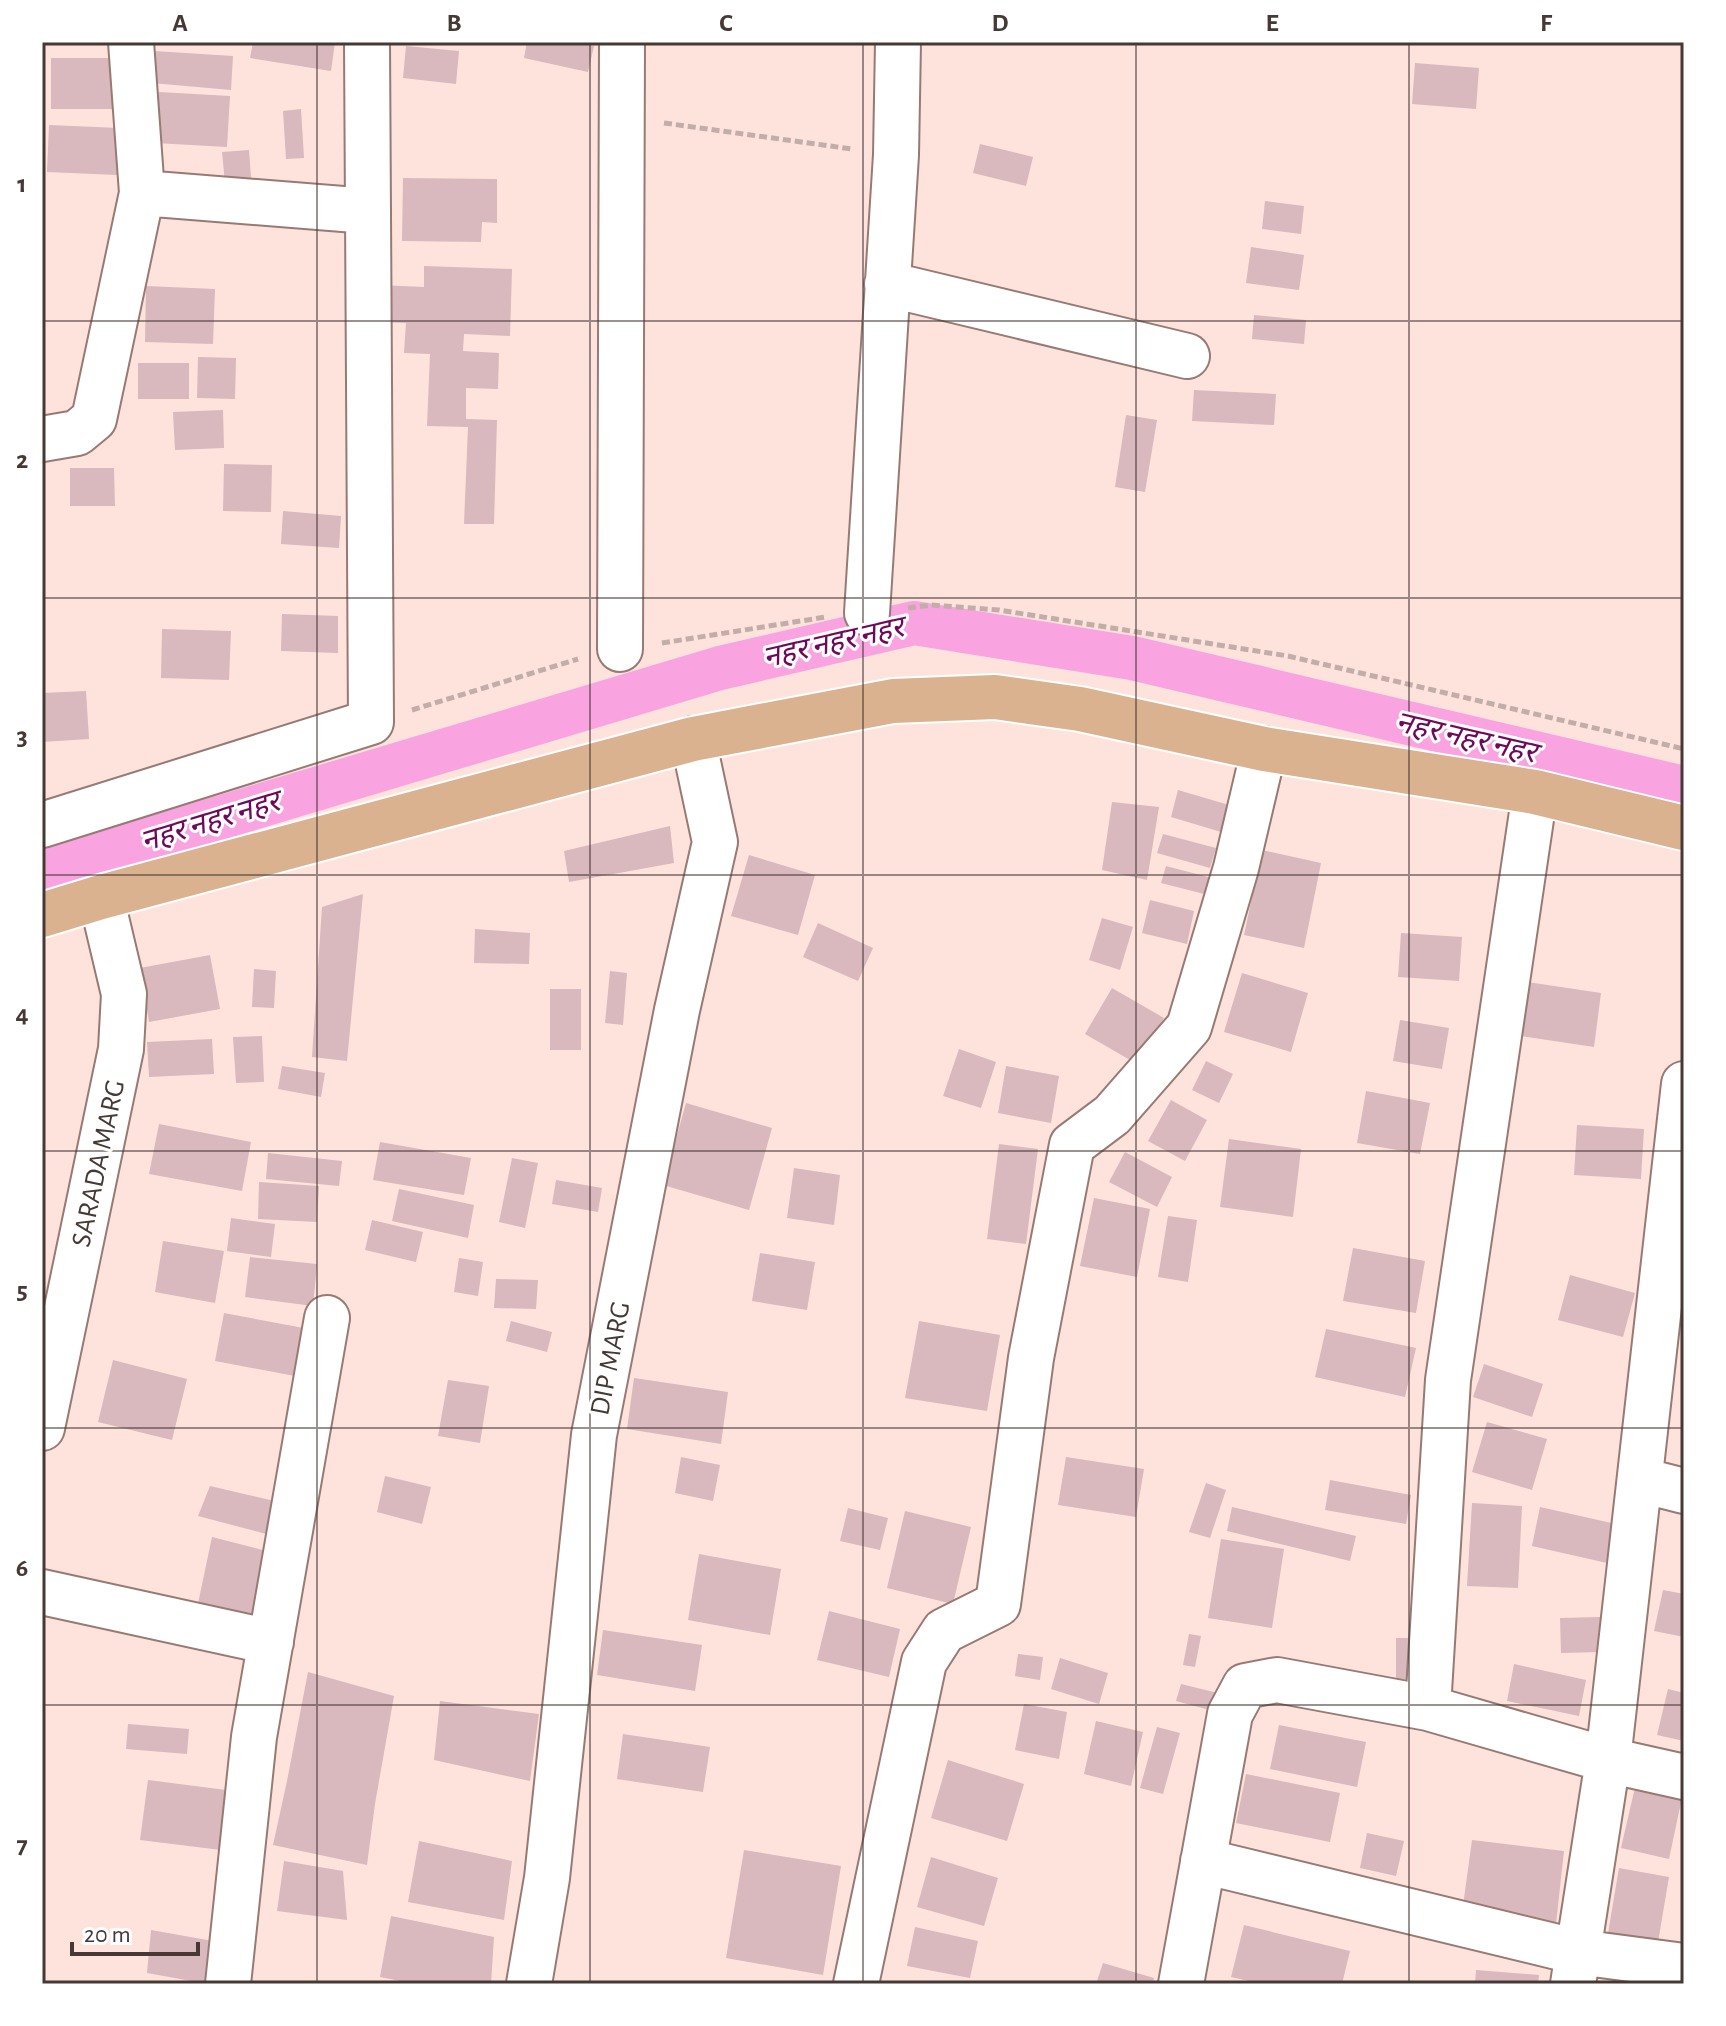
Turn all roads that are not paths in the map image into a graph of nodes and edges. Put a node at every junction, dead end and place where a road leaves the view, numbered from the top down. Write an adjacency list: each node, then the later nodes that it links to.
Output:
1 (131, 42): 5 (street)
2 (367, 42): 6 (street)
3 (622, 42): 11 (street)
4 (898, 42): 7 (street)
5 (142, 193): 6 (street); 9 (street)
6 (368, 211): 15 (street)
7 (887, 284): 8 (street); 10 (street)
8 (1187, 356)
9 (42, 439)
10 (867, 613)
11 (620, 649)
12 (693, 739): 13 (main road); 17 (main road); 34 (street, DIP MARG)
13 (1264, 749): 14 (main road); 35 (street)
14 (1535, 792): 16 (main road); 27 (street)
15 (42, 825)
16 (1684, 828)
17 (101, 897): 18 (main road); 22 (street, SARADA MARG)
18 (42, 915)
19 (1684, 1084): 20 (street)
20 (1678, 1209): 23 (street)
21 (327, 1318): 26 (street)
22 (42, 1428)
23 (1641, 1480): 24 (street); 28 (street)
24 (1684, 1491)
25 (42, 1592): 26 (street)
26 (271, 1642): 33 (street)
27 (1428, 1708): 28 (street); 30 (street)
28 (1608, 1760): 29 (street); 32 (street)
29 (1684, 1777)
30 (1203, 1861): 32 (street); 36 (street)
31 (1684, 1966): 32 (street)
32 (1576, 1968)
33 (228, 1984)
34 (529, 1984)
35 (856, 1984)
36 (1181, 1984)

